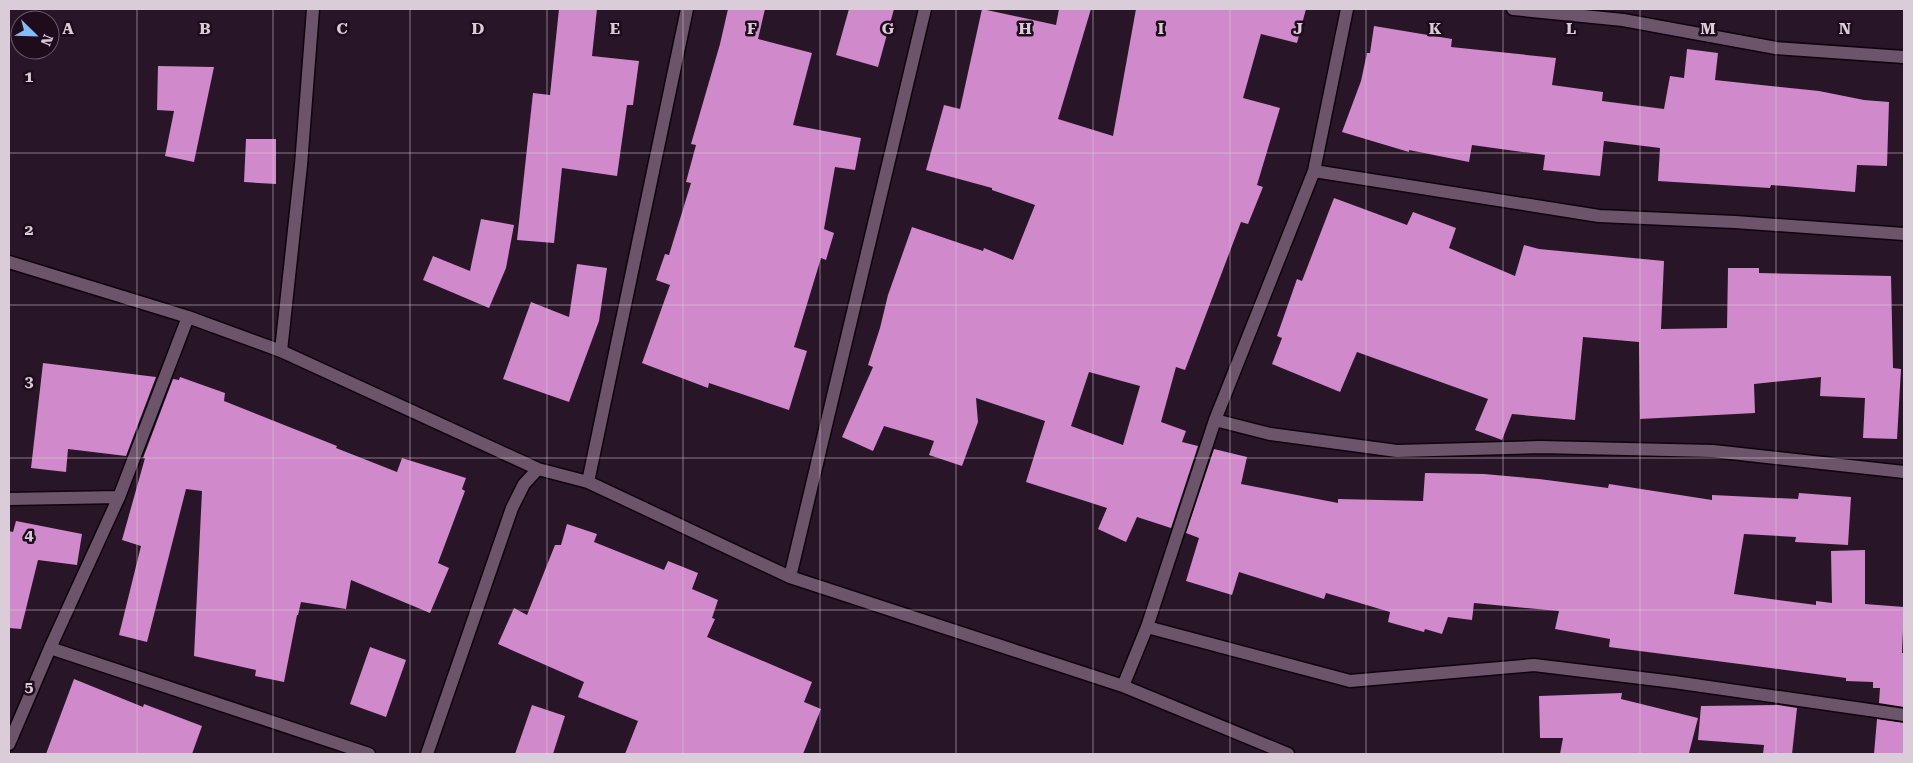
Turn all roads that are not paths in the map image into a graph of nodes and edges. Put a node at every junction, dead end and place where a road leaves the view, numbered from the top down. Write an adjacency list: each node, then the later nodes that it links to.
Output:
1 (313, 9): 11 (street)
2 (687, 9): 15 (street)
3 (925, 9): 18 (street)
4 (1347, 9): 7 (street)
5 (1513, 9): 6 (street)
6 (1904, 57)
7 (1314, 171): 8 (street); 12 (street)
8 (1904, 234)
9 (9, 262): 10 (street)
10 (188, 318): 11 (street); 16 (street)
11 (281, 351): 13 (street)
12 (1215, 420): 14 (street); 19 (street)
13 (538, 469): 15 (street); 25 (street)
14 (1904, 472)
15 (588, 482): 18 (street)
16 (119, 497): 17 (street); 20 (street)
17 (9, 499)
18 (790, 577): 21 (street)
19 (1147, 627): 21 (street); 22 (street)
20 (50, 648): 23 (street); 24 (street)
21 (1123, 686): 26 (street)
22 (1904, 715)
23 (9, 744)
24 (369, 754)
25 (427, 754)
26 (1288, 754)

